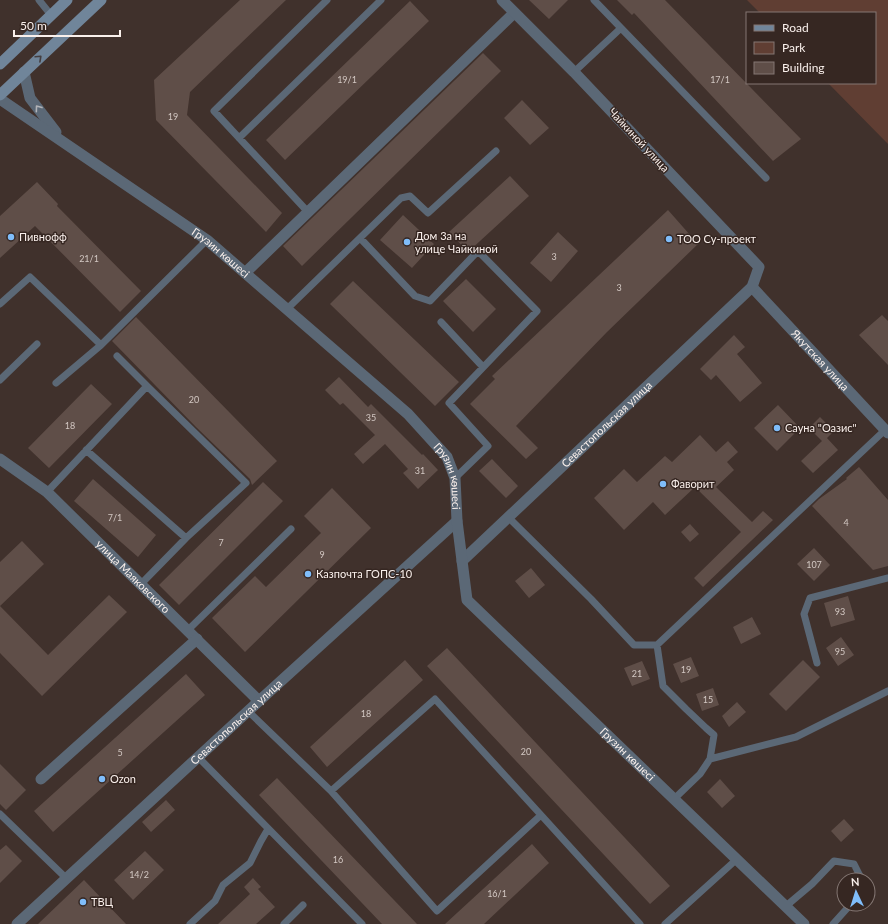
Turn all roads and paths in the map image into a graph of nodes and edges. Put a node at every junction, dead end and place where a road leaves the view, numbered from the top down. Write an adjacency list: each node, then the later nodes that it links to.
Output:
1 (40, 0): 9 (lane)
2 (67, 0): 9 (main road)
3 (101, 0): 12 (main road, one-way to 3)
4 (327, 0): 16 (lane)
5 (381, 0): 16 (lane)
6 (502, 0): 8 (street, Чайкиной улица)
7 (594, 0): 10 (lane)
8 (514, 13): 13 (street, Чайкиной улица); 20 (street)
9 (51, 15): 11 (main road)
10 (621, 28): 13 (lane); 19 (lane)
11 (0, 64)
12 (24, 72): 14 (main road); 17 (street, one-way to 12)
13 (574, 72): 24 (street, Чайкиной улица)
14 (0, 95)
15 (0, 98): 17 (street, Грузин көшесі)
16 (239, 138): 20 (lane)
17 (61, 139): 22 (street, Грузин көшесі)
18 (496, 150): 21 (lane)
19 (766, 178)
20 (308, 212): 23 (street)
21 (360, 238): 26 (lane); 31 (lane)
22 (207, 240): 23 (street, Грузин көшесі); 29 (lane)
23 (245, 273): 26 (street, Грузин көшесі)
24 (752, 287): 35 (street, Якутская улица); 40 (street, Севастопольская улица)
25 (0, 304): 29 (lane)
26 (287, 309): 38 (street, Грузин көшесі)
27 (441, 322): 31 (lane)
28 (37, 344): 32 (lane)
29 (101, 345): 33 (lane)
30 (117, 356): 34 (lane)
31 (483, 368): 38 (lane)
32 (0, 380)
33 (56, 383)
34 (147, 386): 36 (lane); 43 (lane)
35 (886, 432): 49 (lane)
36 (86, 450): 39 (lane); 43 (lane)
37 (0, 460): 39 (street, улица Маяковского)
38 (455, 478): 41 (street, Грузин көшесі)
39 (47, 492): 46 (street, улица Маяковского)
40 (509, 518): 44 (street, Севастопольская улица); 49 (lane)
41 (457, 521): 44 (street, Грузин көшесі); 52 (street, Севастопольская улица)
42 (291, 529): 47 (lane)
43 (186, 538): 46 (lane)
44 (462, 562): 58 (street, Грузин көшесі)
45 (888, 578): 50 (lane)
46 (141, 584): 47 (street, улица Маяковского)
47 (188, 630): 48 (street, улица Маяковского)
48 (197, 639): 52 (street, улица Маяковского); 56 (street)
49 (657, 645): 55 (lane)
50 (817, 664)
51 (888, 691): 55 (lane)
52 (259, 700): 53 (street, Севастопольская улица)
53 (248, 711): 54 (street, Севастопольская улица); 57 (lane)
54 (198, 757): 61 (lane); 64 (street, Севастопольская улица)
55 (710, 759): 58 (lane)
56 (41, 779)
57 (331, 791): 59 (lane); 59 (lane)
58 (674, 799): 62 (street, Грузин көшесі)
59 (542, 815): 72 (lane)
60 (1, 818): 64 (lane)
61 (268, 829): 69 (lane); 71 (lane)
62 (737, 859): 66 (street, Грузин көшесі); 73 (lane)
63 (858, 872): 66 (lane)
64 (66, 878): 68 (street, Севастопольская улица)
65 (302, 905): 70 (lane)
66 (786, 906): 74 (street, Грузин көшесі)
67 (844, 912): 75 (lane)
68 (16, 924)
69 (190, 924)
70 (284, 924)
71 (362, 924)
72 (640, 924)
73 (665, 924)
74 (804, 924)
75 (833, 924)

